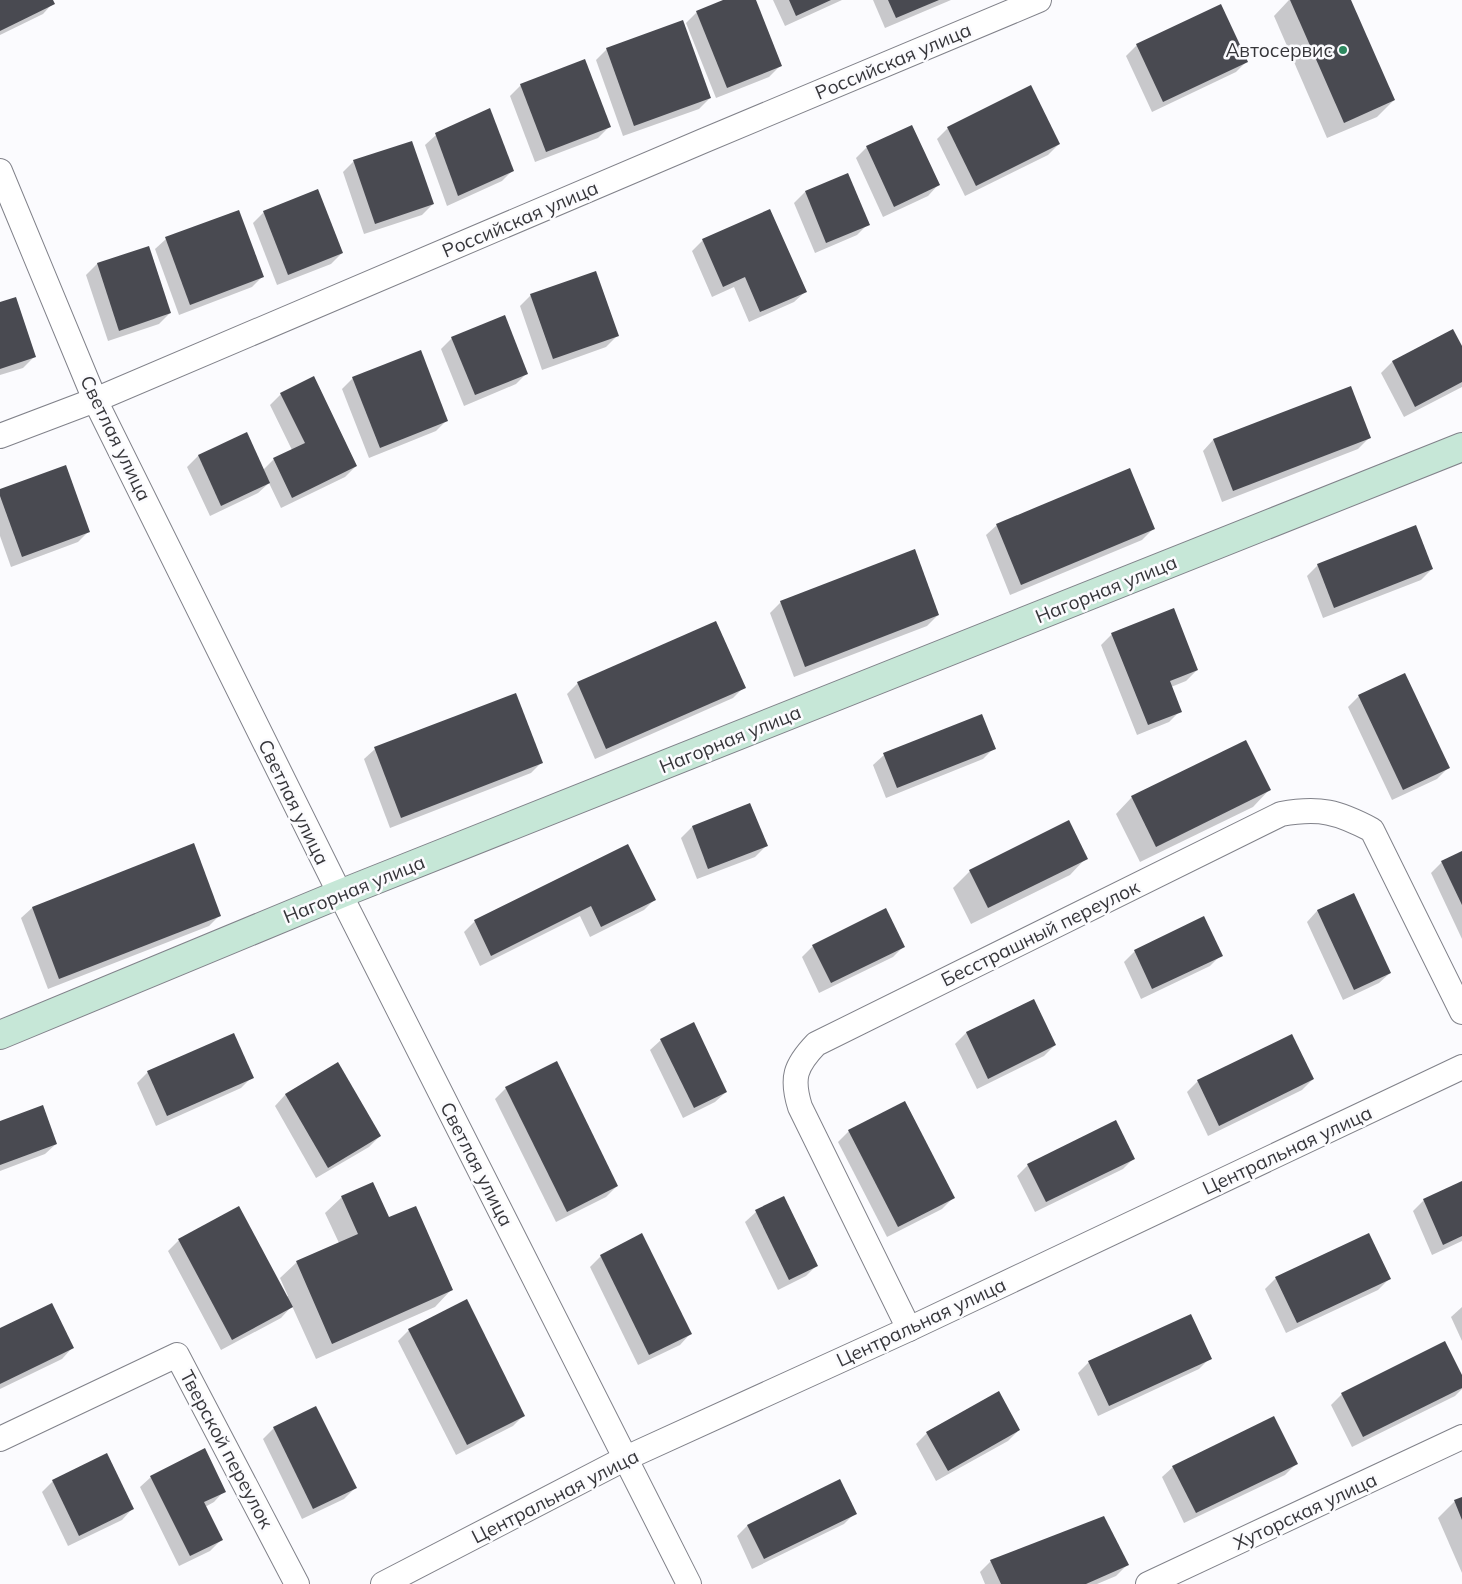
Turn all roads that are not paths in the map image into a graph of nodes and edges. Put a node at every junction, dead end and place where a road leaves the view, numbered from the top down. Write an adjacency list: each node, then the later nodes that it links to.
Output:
1 (1039, 0): 3 (street, Российская улица)
2 (0, 172): 3 (street, Светлая улица)
3 (95, 400): 4 (street, Российская улица); 6 (street, Светлая улица)
4 (0, 436)
5 (1462, 447): 6 (street, Нагорная улица)
6 (340, 894): 8 (street, Нагорная улица); 13 (street, Светлая улица)
7 (1462, 1012): 10 (street, Бесстрашный переулок)
8 (0, 1035)
9 (1462, 1067): 10 (street, Центральная улица)
10 (909, 1329): 13 (street, Центральная улица)
11 (1462, 1437): 17 (street, Хуторская улица)
12 (0, 1439): 14 (street, Тверской переулок)
13 (626, 1458): 15 (street, Центральная улица); 16 (street, Светлая улица)
14 (297, 1584)
15 (383, 1584)
16 (689, 1584)
17 (1148, 1584)

